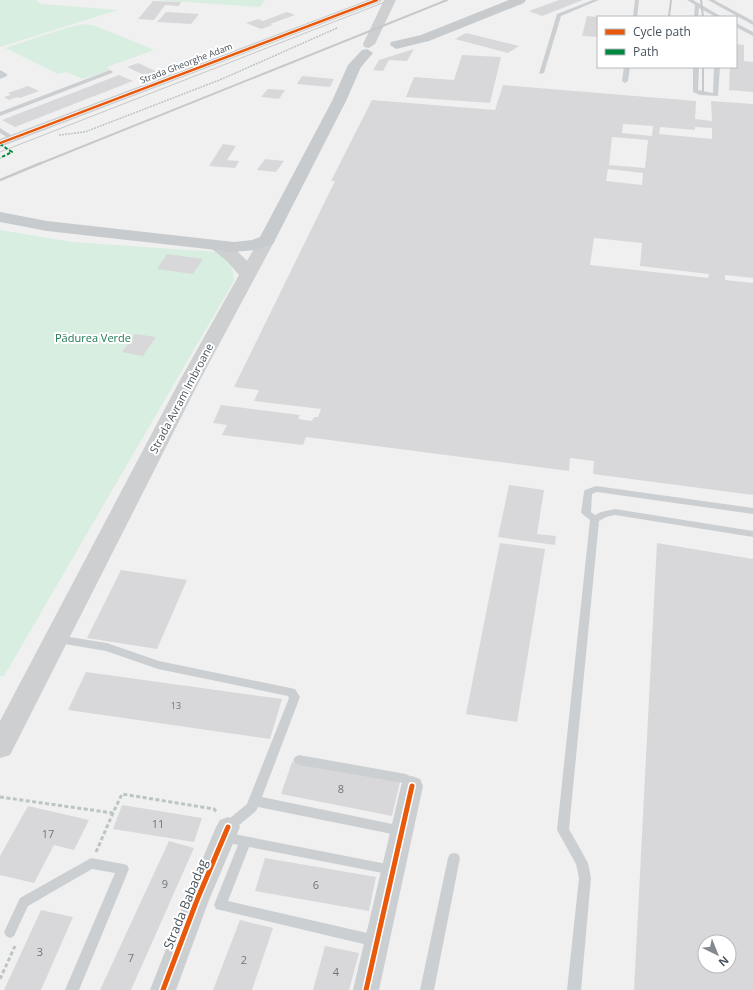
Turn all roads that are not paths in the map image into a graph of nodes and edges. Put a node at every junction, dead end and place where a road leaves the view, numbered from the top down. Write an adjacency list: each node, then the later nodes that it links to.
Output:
1 (377, 0): 26 (street, Strada Gheorghe Adam)
2 (390, 0): 15 (main road, Strada Avram Imbroane)
3 (519, 0): 15 (main road)
4 (597, 0): 21 (lane)
5 (637, 0): 9 (lane)
6 (689, 0): 8 (lane)
7 (710, 0): 12 (lane)
8 (697, 5): 10 (lane); 11 (lane)
9 (635, 16)
10 (696, 16)
11 (716, 16)
12 (753, 23)
13 (737, 26): 14 (lane)
14 (753, 34)
15 (379, 46): 30 (main road, Strada Avram Imbroane)
16 (627, 68): 23 (lane)
17 (696, 68): 18 (lane)
18 (717, 68)
19 (0, 72): 22 (lane)
20 (110, 72): 24 (lane)
21 (541, 73)
22 (0, 76)
23 (625, 81)
24 (0, 114)
25 (0, 130): 26 (lane)
26 (12, 138): 27 (street, Strada Gheorghe Adam)
27 (0, 143)
28 (0, 204): 30 (main road)
29 (0, 217): 31 (main road)
30 (269, 236): 31 (main road); 32 (main road, Strada Avram Imbroane)
31 (215, 245): 32 (main road)
32 (248, 276): 36 (main road, Strada Avram Imbroane)
33 (753, 510): 34 (lane)
34 (595, 519): 35 (lane); 51 (lane)
35 (753, 534)
36 (56, 639): 37 (main road, Strada Avram Imbroane); 40 (lane)
37 (0, 747)
38 (299, 760): 39 (lane)
39 (412, 786): 41 (street)
40 (255, 801): 41 (lane); 42 (lane)
41 (402, 831): 44 (street)
42 (233, 835): 44 (lane); 46 (lane); 48 (street, Strada Babadag)
43 (454, 858): 50 (lane)
44 (393, 870): 46 (street)
45 (10, 932): 47 (lane)
46 (377, 941): 49 (street)
47 (72, 990)
48 (163, 990)
49 (366, 990)
50 (427, 990)
51 (574, 990)

